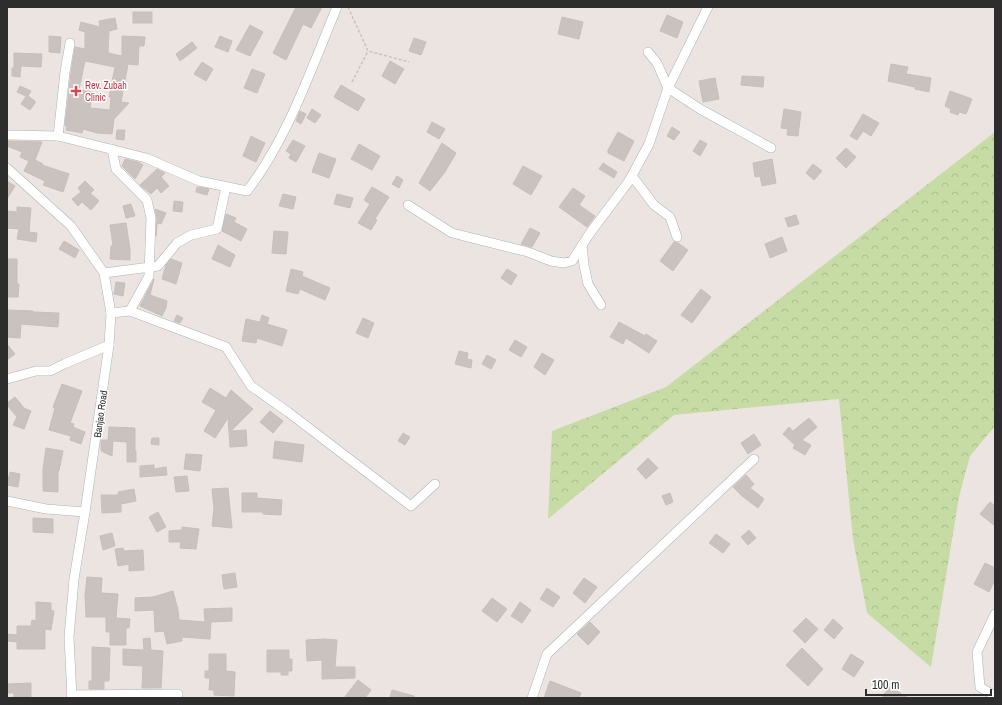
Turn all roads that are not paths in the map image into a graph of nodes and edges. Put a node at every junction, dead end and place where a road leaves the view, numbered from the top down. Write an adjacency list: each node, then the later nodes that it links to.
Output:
1 (337, 7): 12 (street)
2 (708, 7): 5 (street)
3 (70, 43): 7 (street)
4 (648, 52): 5 (street)
5 (668, 88): 8 (street); 11 (street)
6 (7, 134): 7 (street)
7 (58, 136): 9 (street)
8 (771, 148)
9 (112, 149): 12 (street); 16 (street)
10 (7, 168): 17 (street, Banjao Road)
11 (632, 176): 14 (street); 15 (street)
12 (226, 187): 16 (street)
13 (408, 204): 15 (street)
14 (677, 237)
15 (582, 245): 18 (street)
16 (149, 267): 17 (street); 19 (street)
17 (104, 273): 20 (street, Banjao Road)
18 (601, 305)
19 (130, 311): 20 (street); 24 (street)
20 (111, 313): 21 (street, Banjao Road)
21 (109, 346): 22 (street); 26 (street, Banjao Road)
22 (7, 379)
23 (754, 459): 31 (street)
24 (435, 484)
25 (7, 501): 26 (street)
26 (85, 512): 30 (street, Banjao Road)
27 (995, 614): 29 (street)
28 (178, 694): 30 (street)
29 (995, 696)
30 (71, 697)
31 (532, 698)

